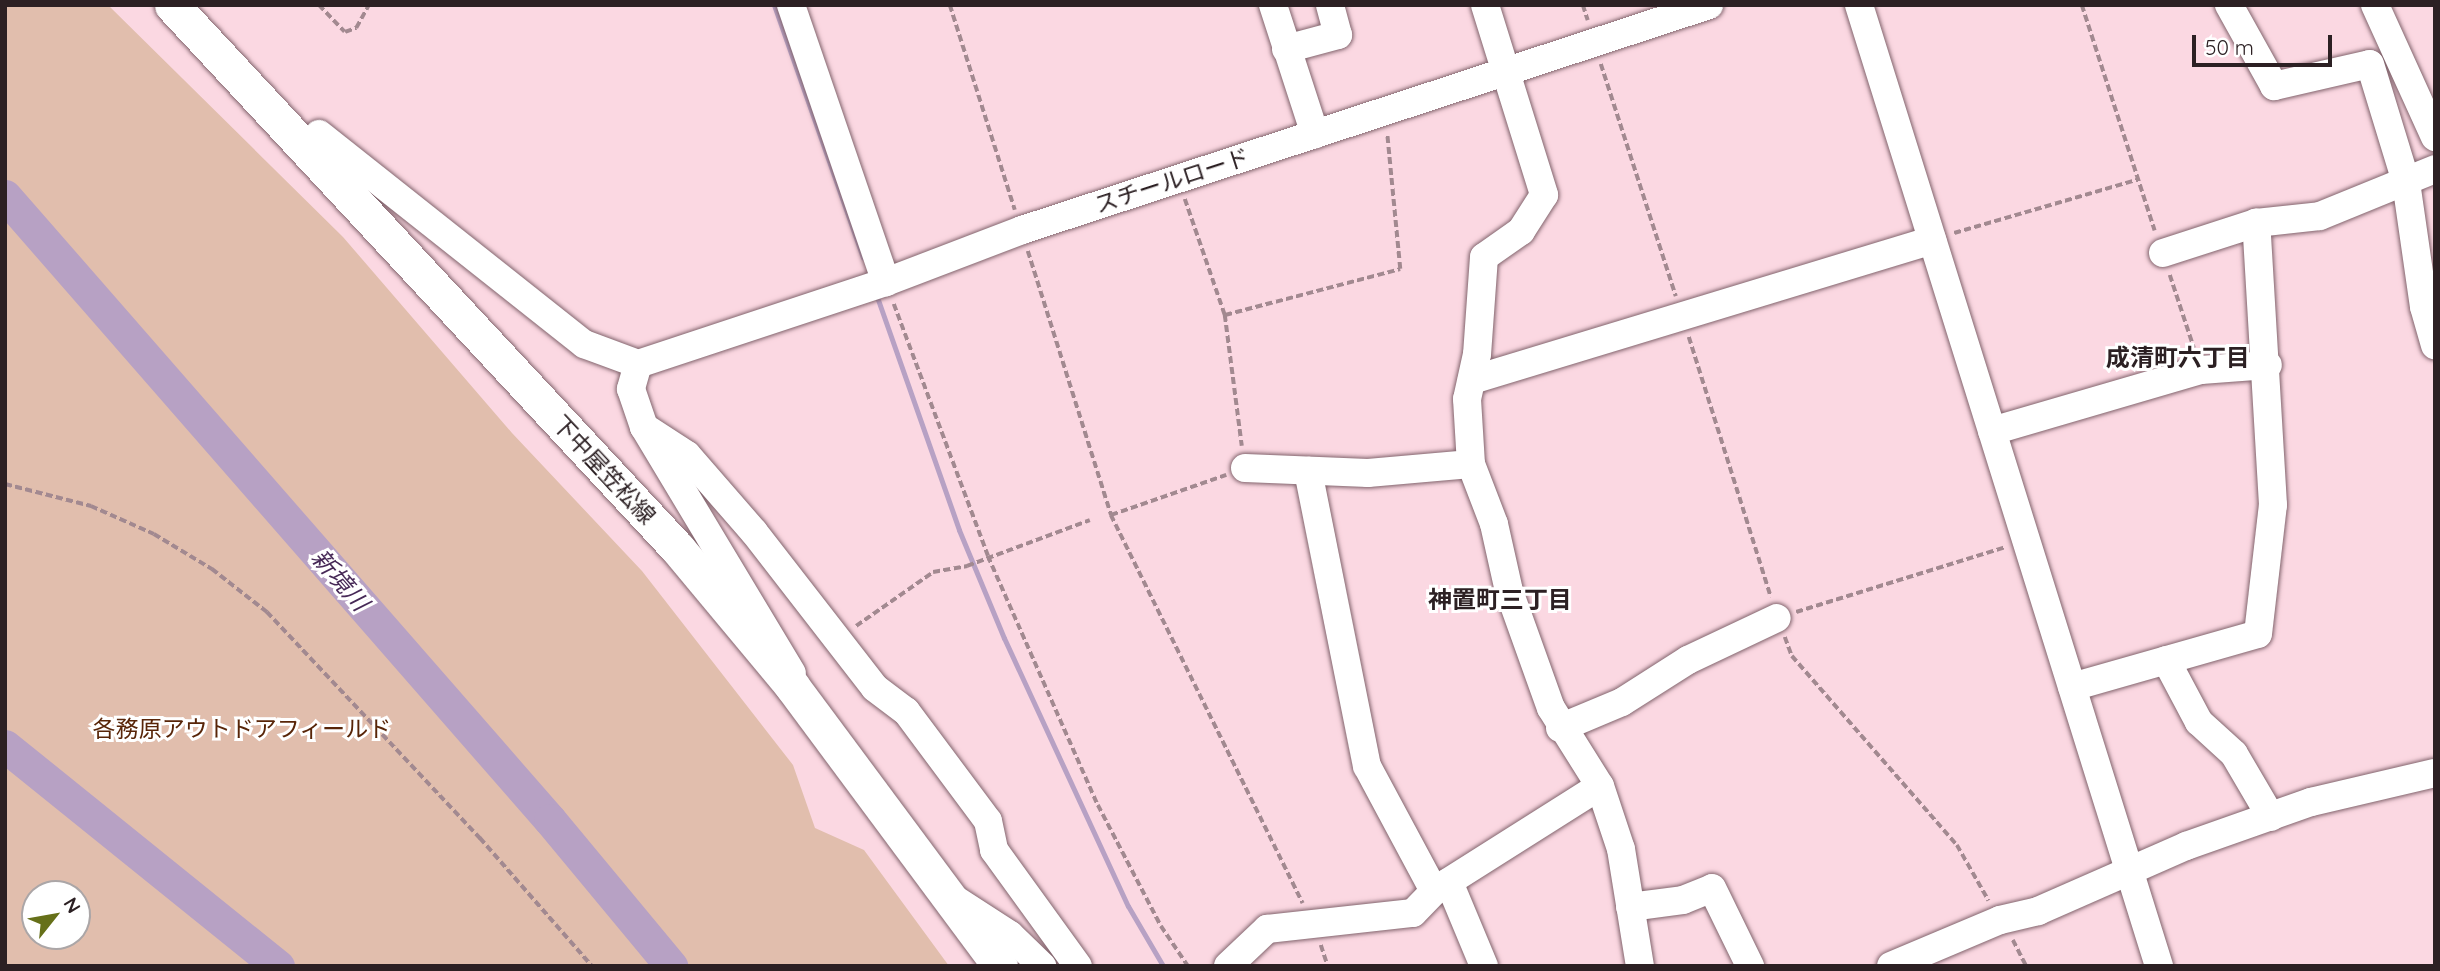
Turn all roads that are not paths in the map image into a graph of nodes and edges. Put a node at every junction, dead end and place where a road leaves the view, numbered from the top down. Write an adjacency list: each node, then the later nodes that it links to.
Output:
1 (172, 5): 13 (main road, 下中屋笠松線)
2 (791, 5): 20 (street)
3 (1273, 5): 10 (street)
4 (1330, 5): 10 (street)
5 (1485, 5): 11 (street)
6 (1709, 5): 11 (street, スチールロード)
7 (1859, 5): 18 (street)
8 (2229, 5): 16 (street)
9 (2375, 5): 14 (street)
10 (1286, 49): 12 (street)
11 (1504, 74): 12 (street, スチールロード); 24 (street)
12 (1315, 134): 20 (street, スチールロード)
13 (306, 135): 22 (street); 32 (main road, 下中屋笠松線)
14 (2435, 137)
15 (2435, 169): 16 (street)
16 (2406, 182): 17 (street); 21 (street)
17 (2256, 223): 19 (street); 23 (street)
18 (1931, 240): 24 (street); 26 (street)
19 (2163, 253)
20 (875, 286): 22 (street, スチールロード)
21 (2435, 345)
22 (638, 364): 25 (street)
23 (2268, 365): 26 (street); 31 (street)
24 (1472, 380): 27 (street)
25 (644, 427): 32 (street); 44 (street)
26 (1992, 431): 33 (street)
27 (1471, 464): 29 (street); 34 (street)
28 (1245, 468): 29 (street)
29 (1308, 471): 39 (street)
30 (1777, 618): 34 (street)
31 (2166, 660): 33 (street); 37 (street)
32 (792, 686): 40 (main road, 下中屋笠松線)
33 (2072, 687): 38 (street)
34 (1560, 728): 36 (street)
35 (2435, 773): 37 (street)
36 (1600, 786): 39 (street); 41 (street)
37 (2272, 817): 38 (street)
38 (2131, 873): 49 (street); 50 (street)
39 (1442, 886): 45 (street); 46 (street)
40 (948, 895): 42 (main road, 下中屋笠松線); 43 (street)
41 (1630, 907): 47 (street); 48 (street)
42 (1000, 966)
43 (1042, 966)
44 (1078, 966)
45 (1228, 966)
46 (1484, 966)
47 (1640, 966)
48 (1750, 966)
49 (1891, 966)
50 (2159, 966)

